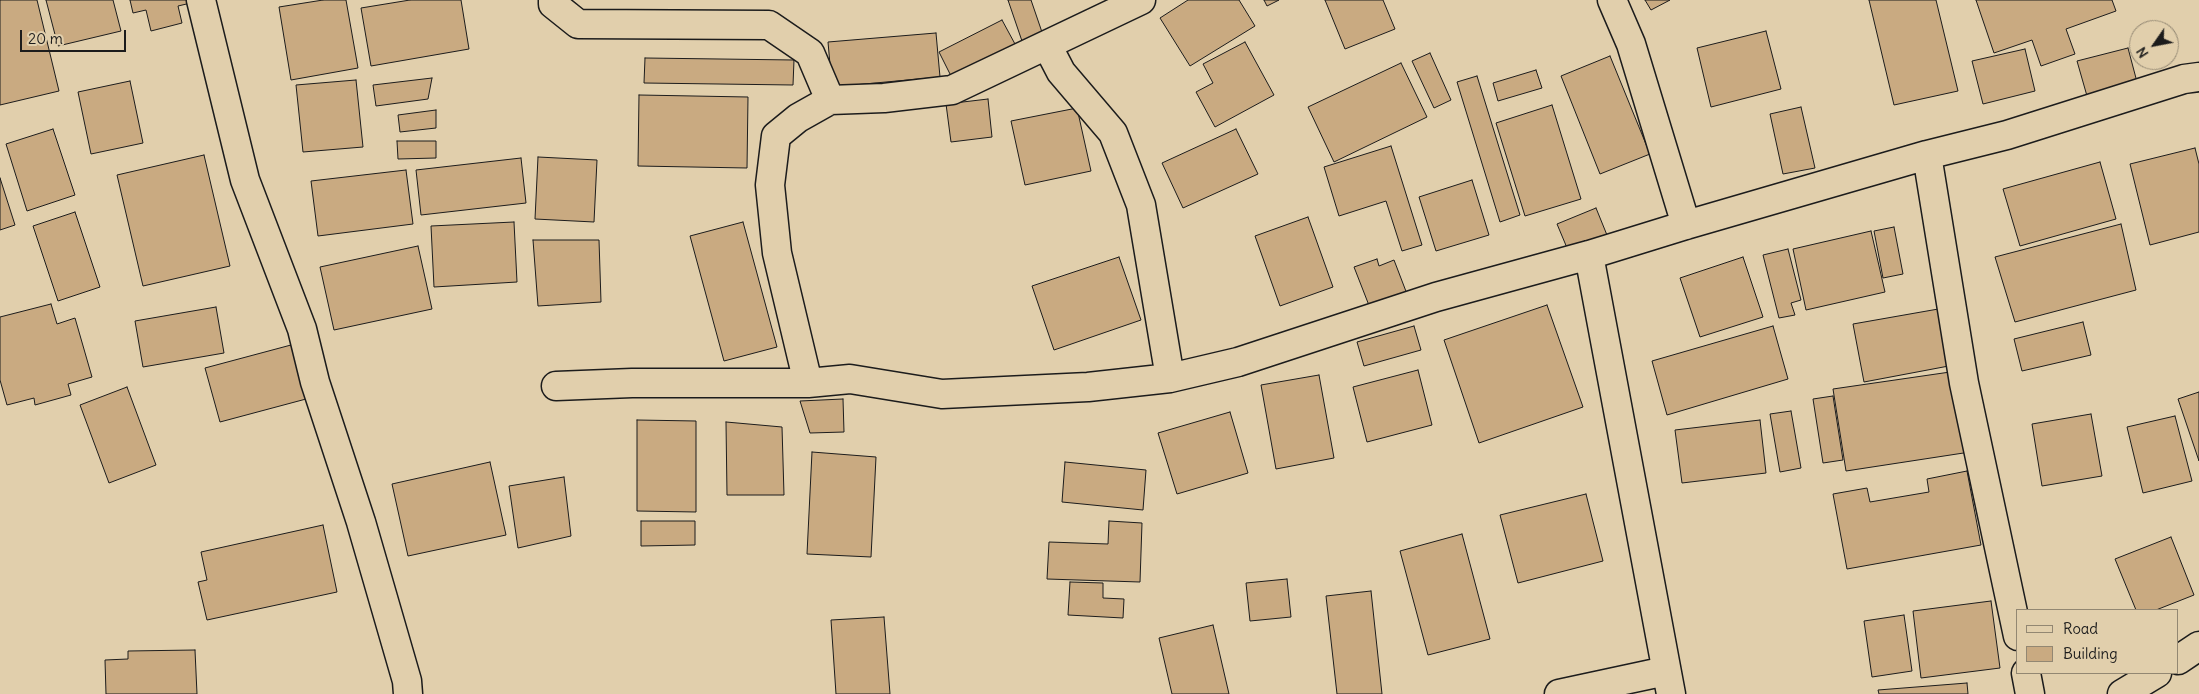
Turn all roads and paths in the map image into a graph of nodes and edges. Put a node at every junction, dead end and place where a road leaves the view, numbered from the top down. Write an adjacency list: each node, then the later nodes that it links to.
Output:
1 (201, 0): 20 (street)
2 (553, 0): 7 (street)
3 (1141, 0): 5 (street)
4 (1612, 0): 9 (street)
5 (1047, 45): 7 (street); 11 (street)
6 (2199, 77): 8 (street)
7 (830, 100): 12 (street)
8 (1927, 155): 9 (street); 14 (street)
9 (1686, 225): 10 (street)
10 (1589, 255): 11 (street); 19 (street)
11 (1170, 378): 12 (street)
12 (808, 383): 13 (street)
13 (556, 386)
14 (2016, 627)
15 (2199, 646): 16 (street)
16 (2179, 659)
17 (2026, 674): 22 (street)
18 (2155, 674): 23 (street)
19 (1668, 682): 21 (street)
20 (408, 694)
21 (1559, 694)
22 (2030, 694)
23 (2122, 694)

